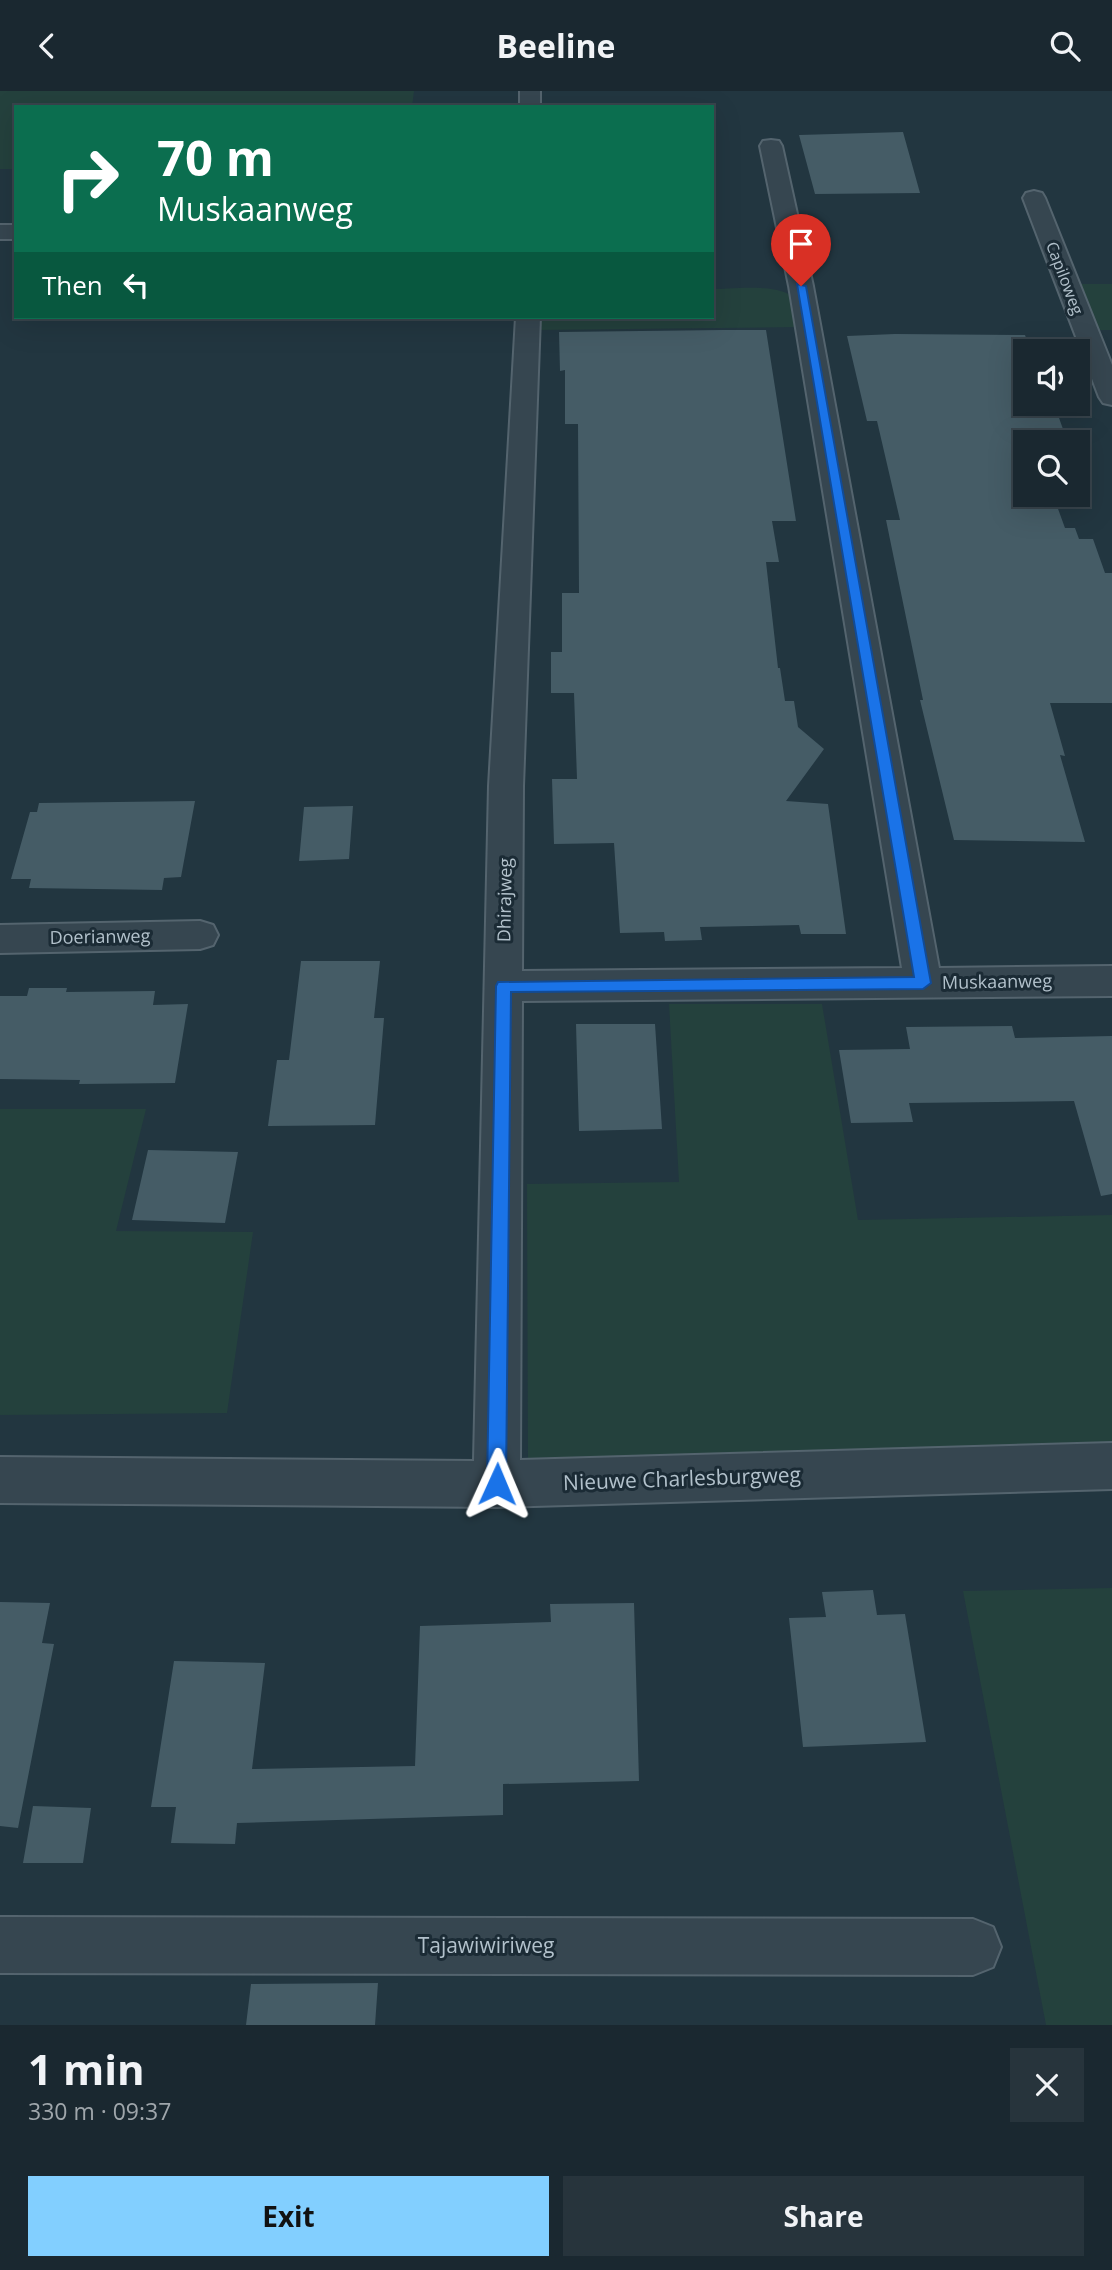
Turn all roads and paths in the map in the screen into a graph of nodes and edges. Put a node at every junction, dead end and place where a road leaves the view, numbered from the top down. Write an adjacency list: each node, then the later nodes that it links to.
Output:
1 (771, 146): 8 (street)
2 (1034, 198): 4 (street, Capiloweg)
3 (528, 319): 9 (street, Dhirajweg)
4 (1112, 397)
5 (200, 935): 6 (street, Doerianweg)
6 (0, 939)
7 (1112, 981): 8 (street, Muskaanweg)
8 (923, 983): 9 (street, Muskaanweg)
9 (504, 986): 12 (street, Dhirajweg)
10 (1112, 1466): 12 (street, Nieuwe Charlesburgweg)
11 (0, 1480): 12 (street, Nieuwe Charlesburgweg)
12 (497, 1484)
13 (0, 1944): 14 (street, Tajawiwiriweg)
14 (973, 1947)

